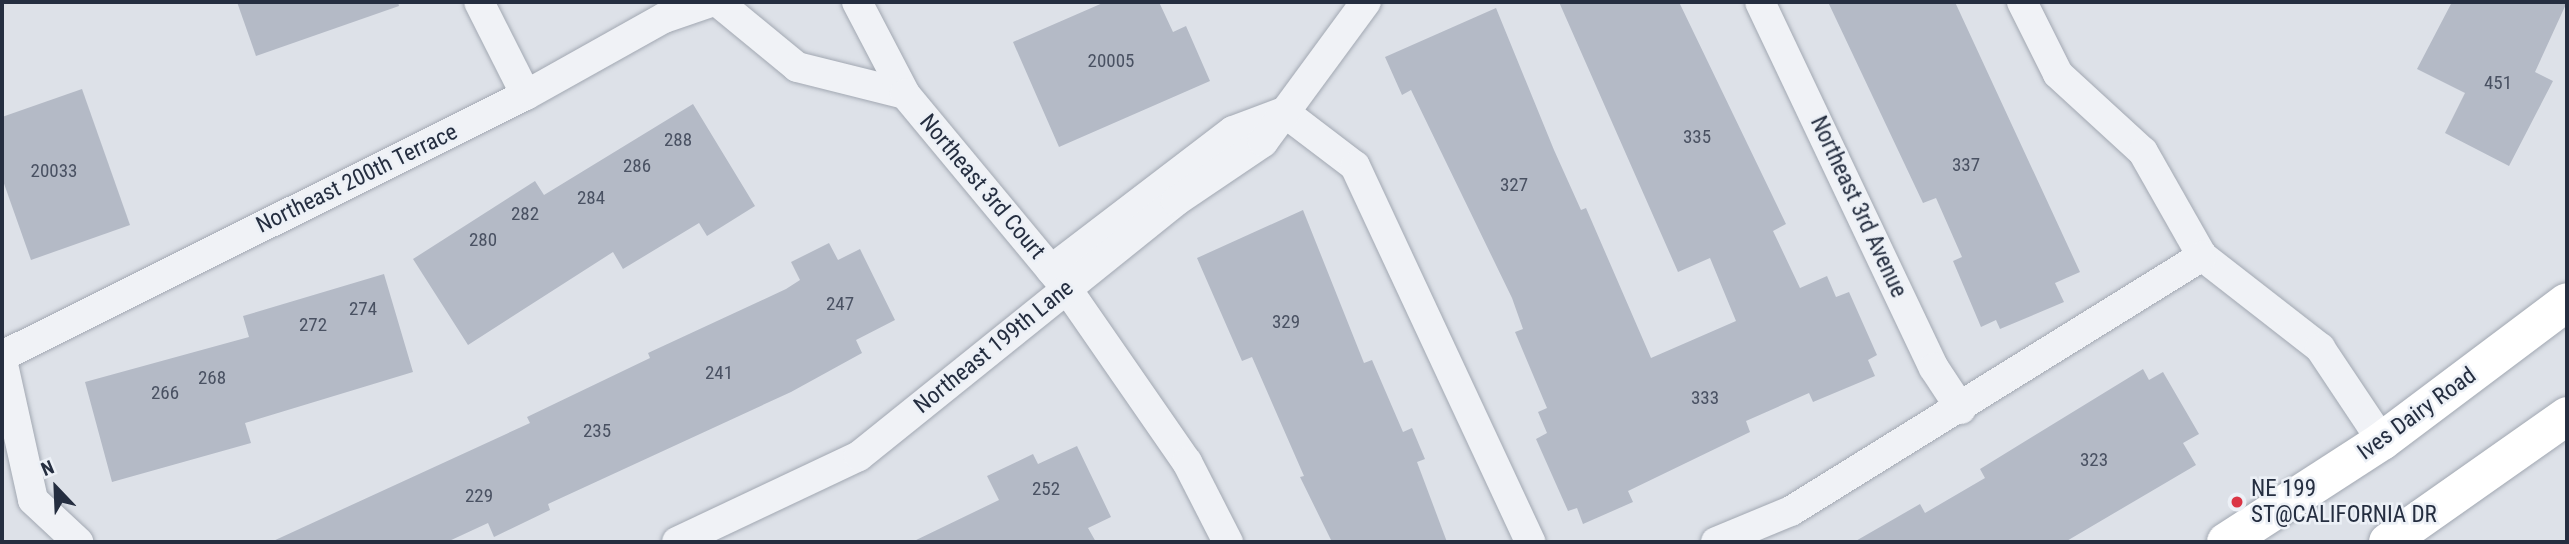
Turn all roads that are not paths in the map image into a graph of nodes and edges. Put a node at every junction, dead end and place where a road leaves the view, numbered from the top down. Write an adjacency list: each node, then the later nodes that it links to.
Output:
1 (479, 2): 8 (street)
2 (711, 2): 8 (street, Northeast 200th Terrace)
3 (719, 2): 9 (street)
4 (857, 2): 9 (street, Northeast 3rd Court)
5 (1366, 2): 10 (street)
6 (1760, 2): 15 (street, Northeast 3rd Avenue)
7 (2022, 2): 11 (street)
8 (526, 94): 14 (street, Northeast 200th Terrace)
9 (905, 94): 12 (street, Northeast 3rd Court)
10 (1284, 113): 12 (street, Northeast 199th Lane); 21 (street)
11 (2202, 256): 15 (street); 17 (street)
12 (1059, 280): 19 (street, Northeast 199th Lane); 20 (street, Northeast 3rd Court)
13 (2567, 302): 17 (main road, Ives Dairy Road)
14 (2, 358): 18 (street)
15 (1961, 409): 22 (street)
16 (2567, 416): 24 (main road)
17 (2382, 441): 23 (main road, Ives Dairy Road)
18 (78, 542)
19 (677, 542)
20 (1228, 542)
21 (1530, 542)
22 (1716, 542)
23 (2226, 542)
24 (2388, 542)

